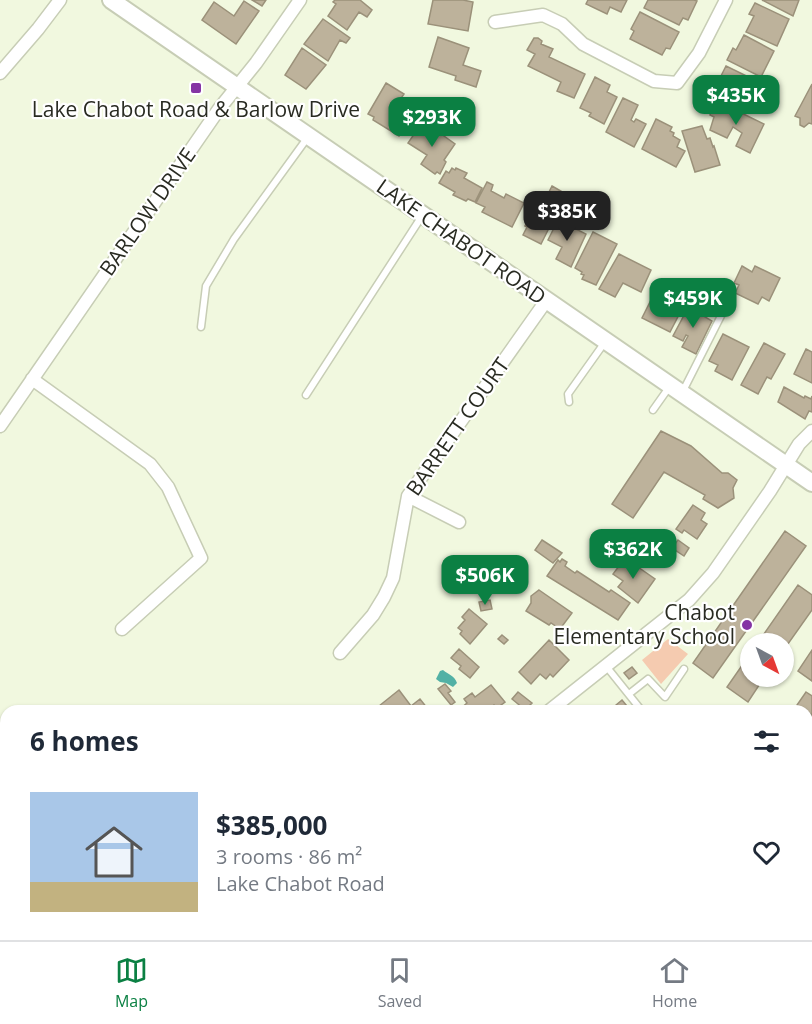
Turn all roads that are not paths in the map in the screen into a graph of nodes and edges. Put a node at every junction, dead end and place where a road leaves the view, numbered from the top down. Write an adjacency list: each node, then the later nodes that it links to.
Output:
1 (60, 0): 6 (street)
2 (111, 0): 7 (main road, LAKE CHABOT ROAD)
3 (300, 0): 7 (street, BARLOW DRIVE)
4 (726, 0): 5 (street)
5 (495, 22)
6 (0, 73)
7 (237, 87): 8 (main road, LAKE CHABOT ROAD); 14 (street, BARLOW DRIVE)
8 (308, 136): 9 (main road, LAKE CHABOT ROAD); 12 (lane)
9 (423, 216): 11 (main road, LAKE CHABOT ROAD); 16 (lane)
10 (729, 300): 15 (lane)
11 (546, 301): 13 (main road, LAKE CHABOT ROAD); 23 (street, BARRETT COURT)
12 (201, 327)
13 (605, 341): 15 (main road, LAKE CHABOT ROAD); 17 (lane)
14 (32, 379): 19 (street, BARLOW DRIVE); 25 (street)
15 (676, 390): 18 (lane); 21 (main road, LAKE CHABOT ROAD)
16 (306, 395)
17 (569, 402)
18 (653, 410)
19 (0, 426)
20 (812, 431): 21 (street)
21 (786, 465): 22 (main road, LAKE CHABOT ROAD); 27 (street)
22 (812, 483)
23 (408, 496): 24 (street); 26 (street, BARRETT COURT)
24 (459, 522)
25 (122, 629)
26 (340, 653)
27 (606, 666): 29 (lane); 30 (street)
28 (684, 669): 29 (lane)
29 (629, 694): 31 (lane)
30 (557, 705)
31 (637, 705)

